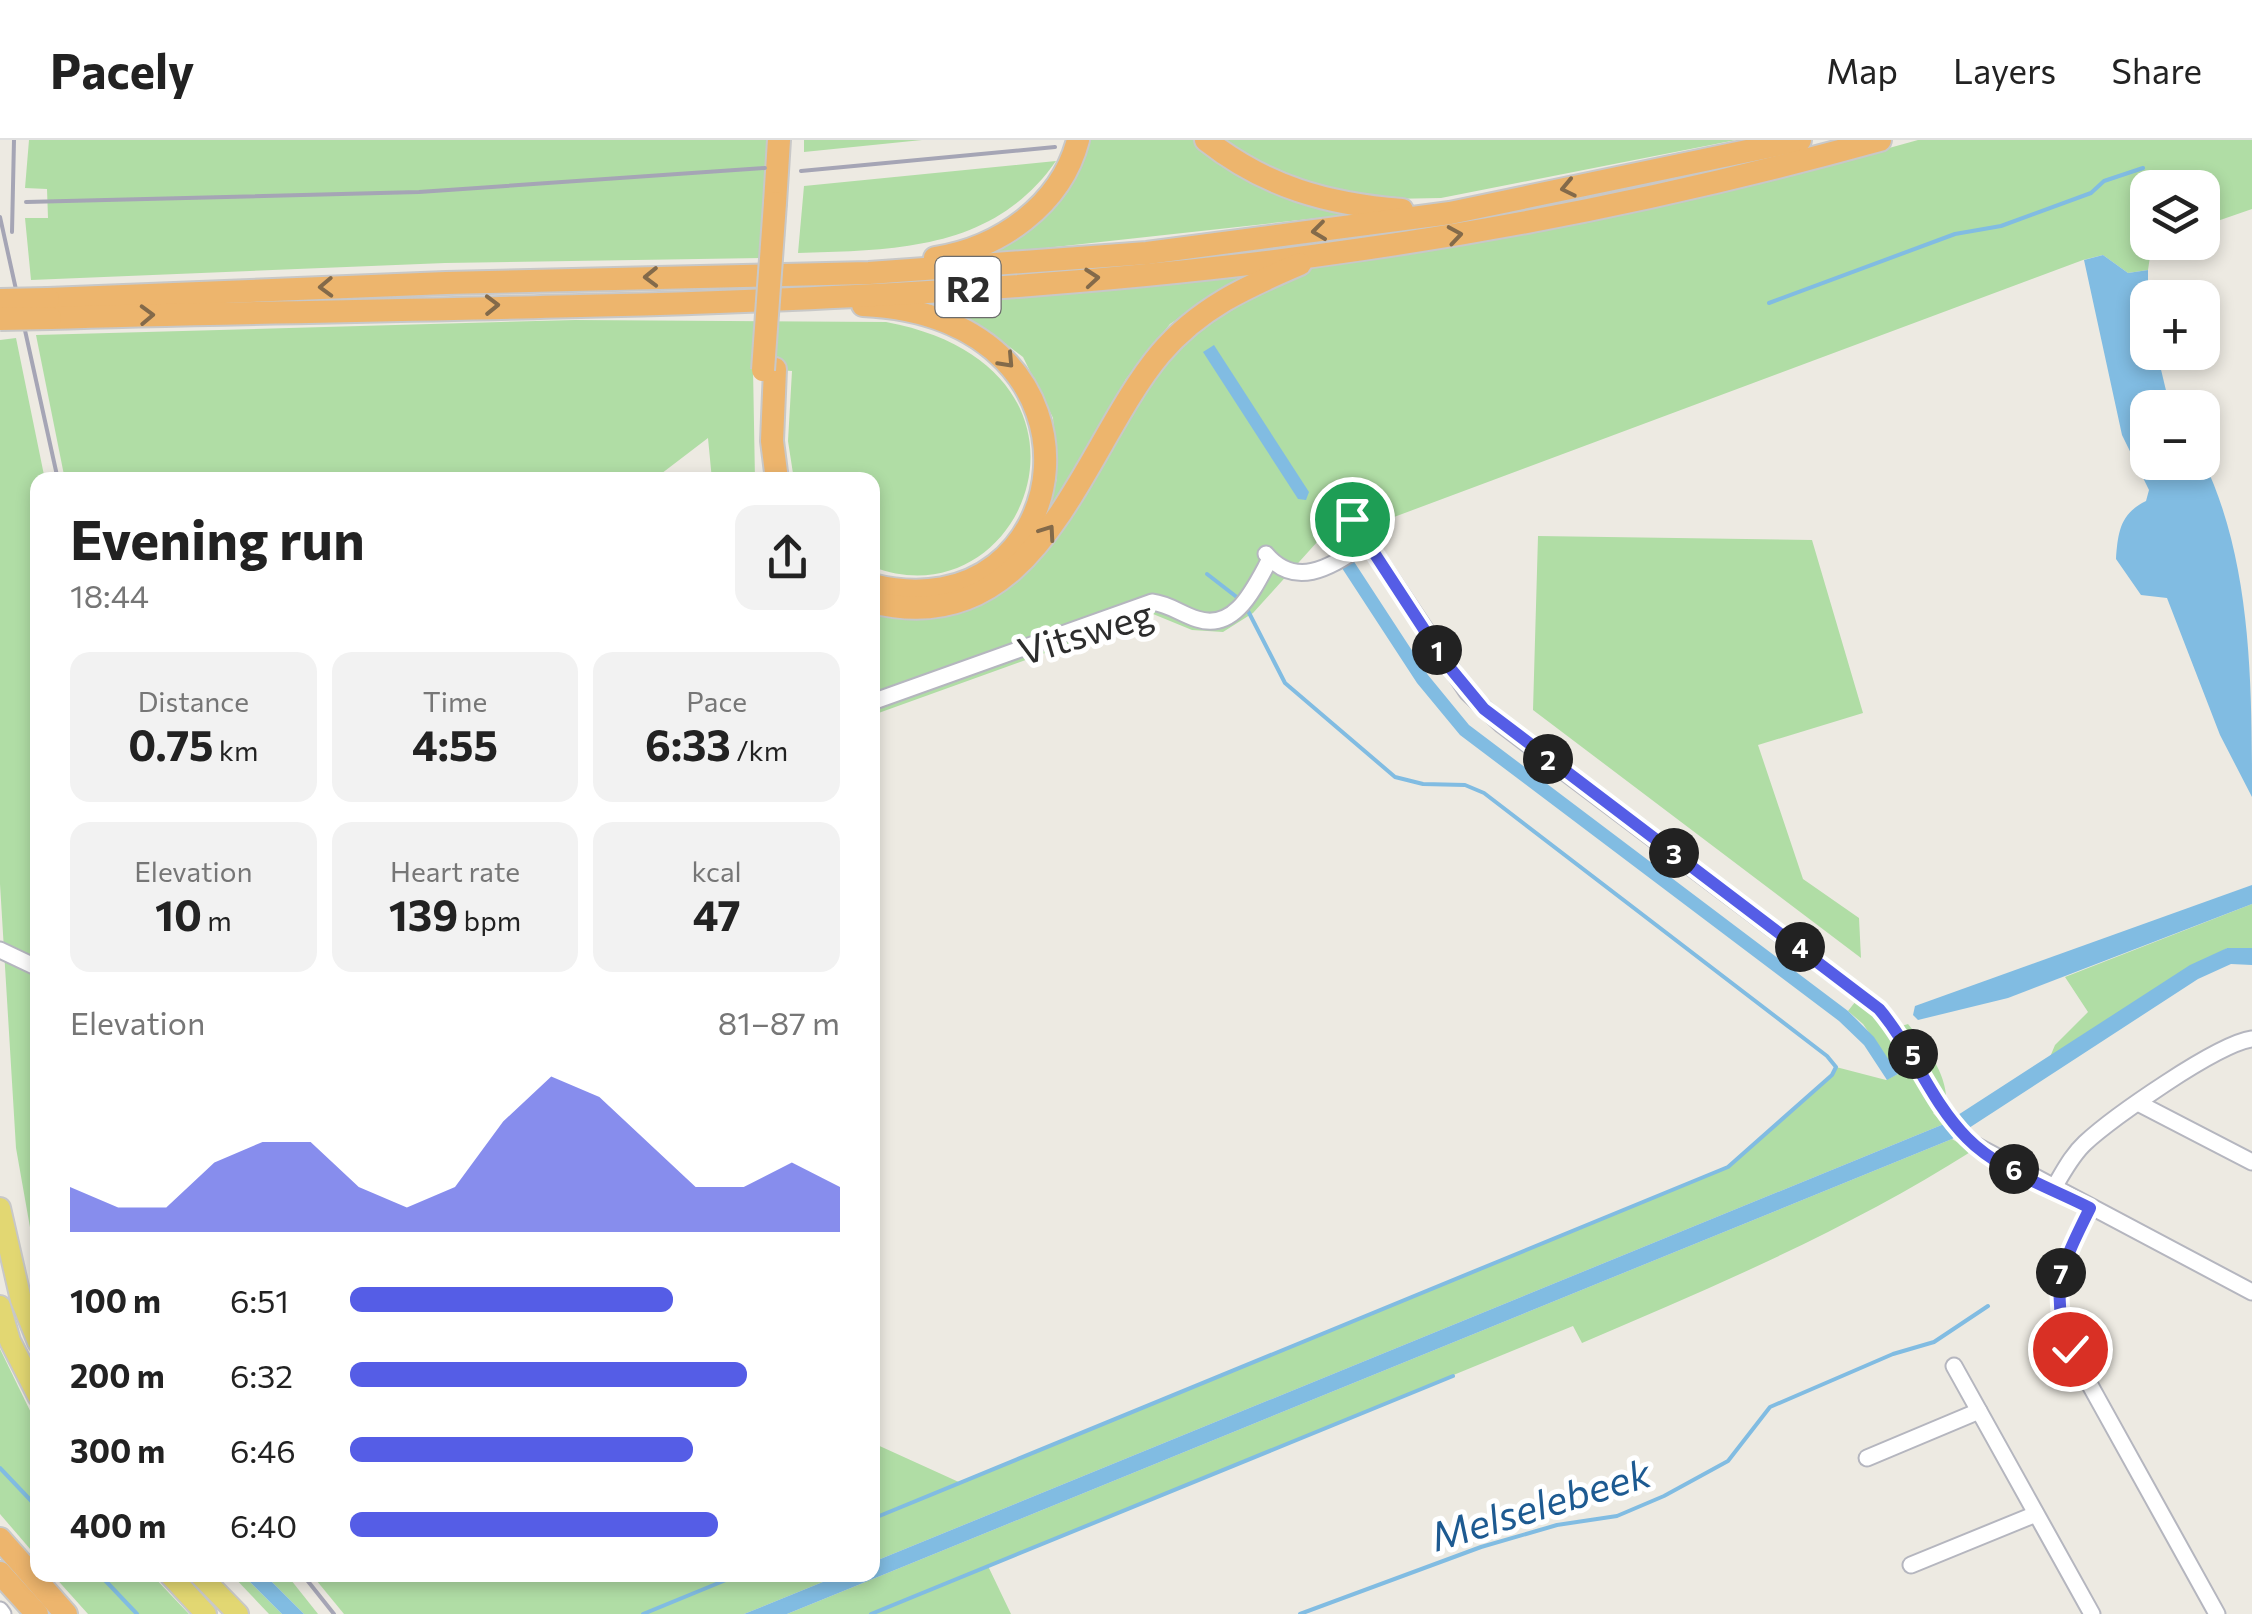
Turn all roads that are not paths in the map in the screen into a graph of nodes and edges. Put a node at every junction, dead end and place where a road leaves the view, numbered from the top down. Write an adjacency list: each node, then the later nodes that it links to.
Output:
1 (779, 140): 7 (highway)
2 (791, 140): 7 (highway)
3 (1078, 140): 10 (highway)
4 (1206, 140): 8 (highway)
5 (1800, 140): 8 (highway, R2, one-way to 8)
6 (1880, 140): 9 (highway, R2, one-way to 6)
7 (780, 202): 15 (highway, bridge)
8 (1450, 214): 10 (highway, R2, one-way to 10)
9 (1359, 250): 12 (highway, R2, one-way to 9); 21 (highway, one-way to 9)
10 (749, 278): 13 (highway, R2, one-way to 13)
11 (0, 300): 13 (highway, R2, bridge)
12 (575, 303): 13 (highway, R2, one-way to 12); 20 (highway, one-way to 20)
13 (49, 308): 14 (highway, R2, bridge)
14 (0, 319)
15 (769, 370): 16 (highway); 17 (highway)
16 (763, 472)
17 (776, 472)
18 (1342, 504): 19 (street)
19 (1367, 542): 22 (street, Vitsweg); 28 (street)
20 (880, 586)
21 (880, 604)
22 (880, 699)
23 (0, 950): 24 (street)
24 (30, 964)
25 (2252, 1039): 26 (street)
26 (2140, 1104): 27 (street); 28 (street)
27 (2252, 1162)
28 (2053, 1188): 30 (street)
29 (0, 1208): 33 (main road)
30 (2090, 1208): 31 (street); 51 (street)
31 (2252, 1292)
32 (0, 1306): 35 (main road)
33 (30, 1322)
34 (1954, 1366): 36 (street)
35 (30, 1380)
36 (1979, 1410): 37 (street); 38 (street)
37 (1867, 1458)
38 (2036, 1514): 40 (street); 46 (street)
39 (0, 1538): 42 (highway)
40 (1910, 1565)
41 (0, 1573): 47 (highway)
42 (30, 1573)
43 (38, 1582): 48 (highway)
44 (176, 1582): 49 (main road)
45 (207, 1582): 50 (main road)
46 (2087, 1613)
47 (38, 1614)
48 (66, 1614)
49 (206, 1614)
50 (238, 1614)
51 (2218, 1614)

